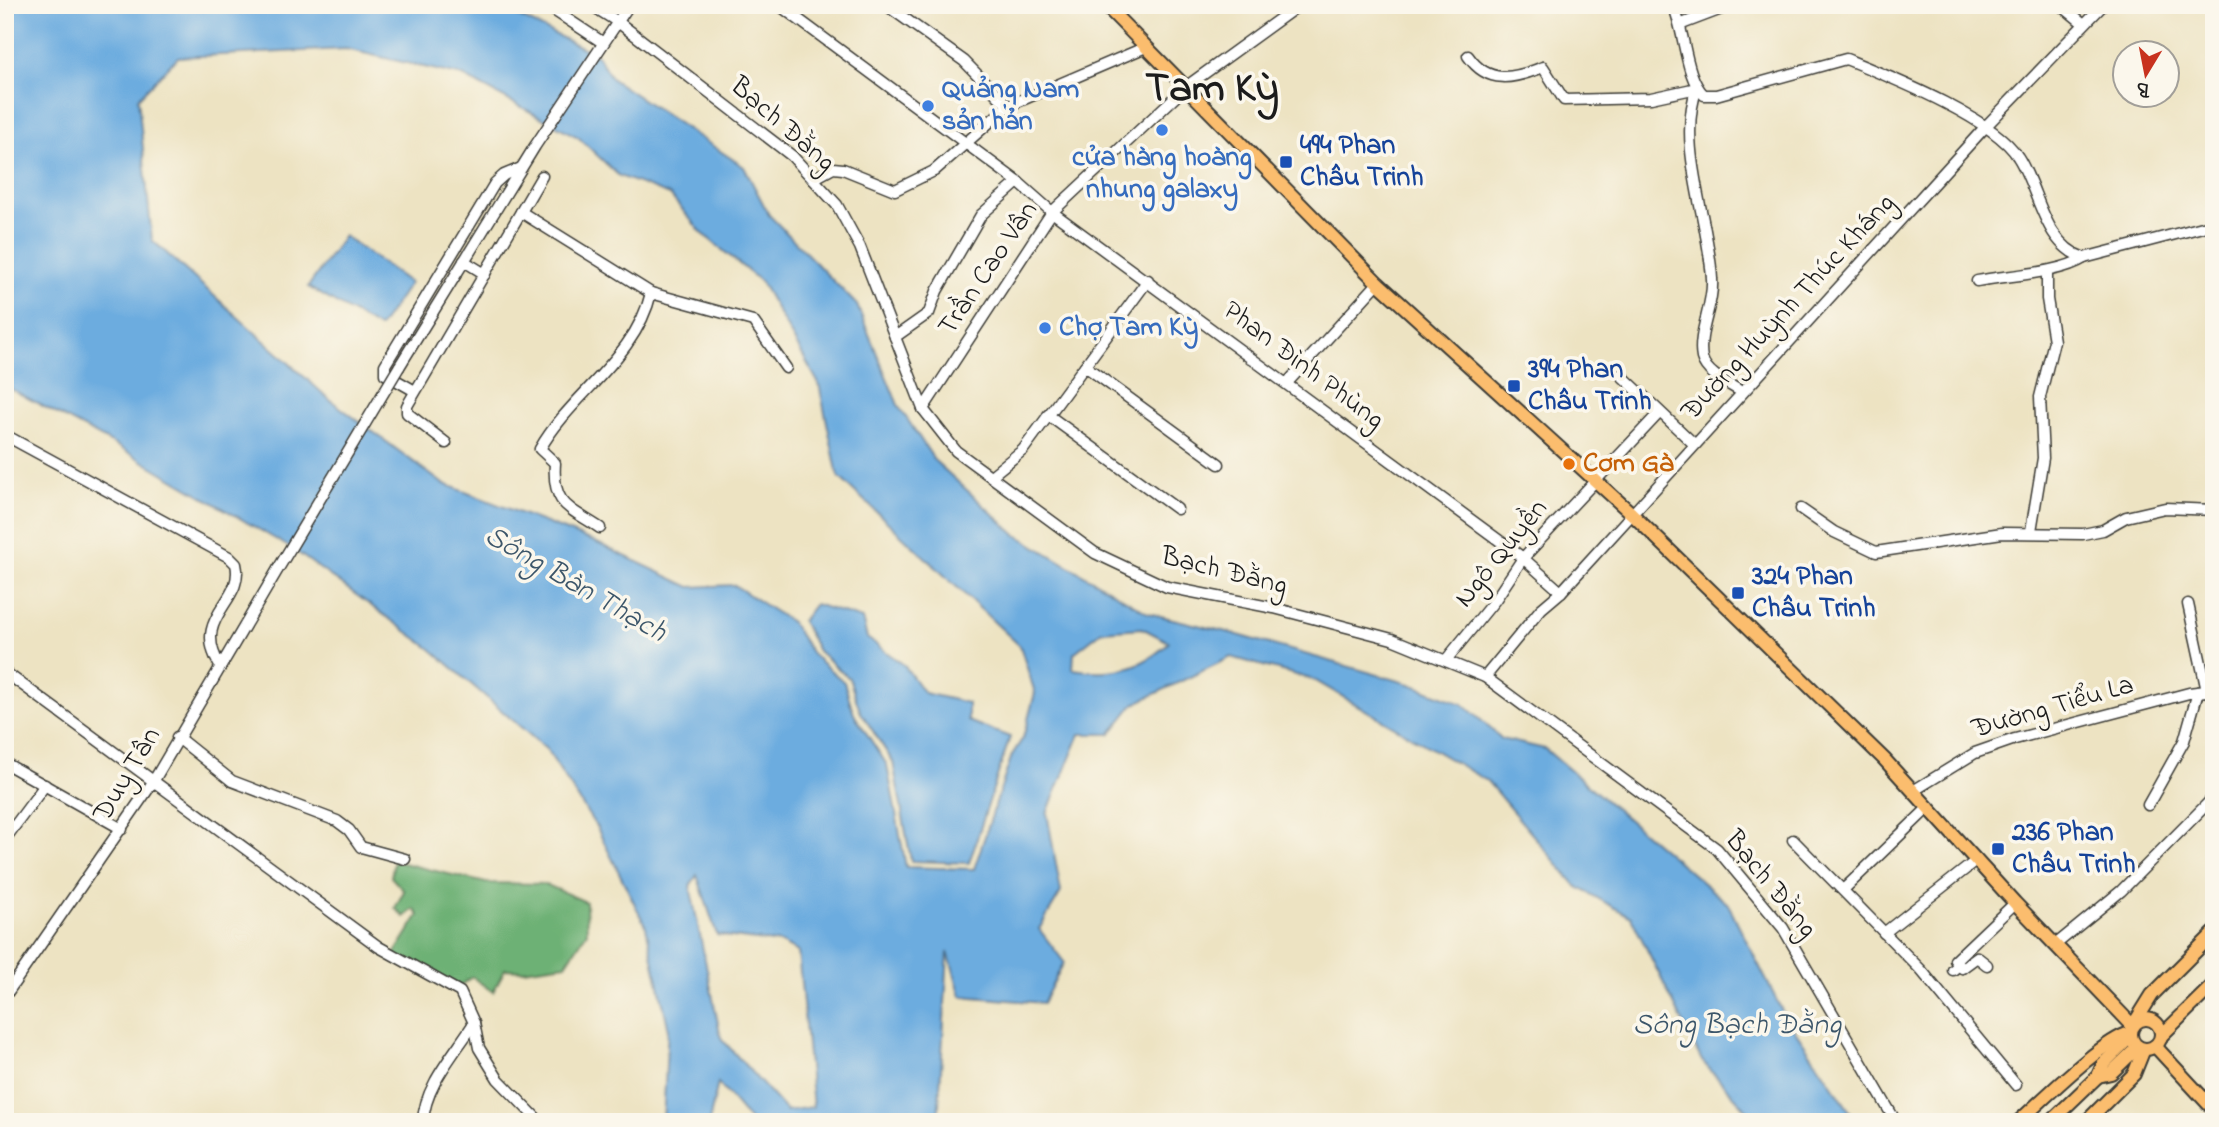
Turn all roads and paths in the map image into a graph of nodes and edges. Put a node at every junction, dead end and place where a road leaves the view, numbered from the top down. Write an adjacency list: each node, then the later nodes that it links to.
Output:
1 (546, 5): 15 (street)
2 (591, 5): 12 (street, Bạch Đằng)
3 (629, 5): 12 (street)
4 (779, 5): 22 (street, Phan Đình Phùng)
5 (886, 5): 20 (street)
6 (1105, 5): 16 (main road)
7 (1300, 5): 18 (street, Trần Cao Vân)
8 (1673, 5): 13 (street)
9 (1732, 5): 13 (street)
10 (2061, 5): 14 (street)
11 (2103, 5): 14 (street, Đường Huỳnh Thúc Kháng)
12 (618, 22): 15 (street); 25 (street, Bạch Đằng)
13 (1682, 24): 19 (street)
14 (2084, 24): 21 (street, Đường Huỳnh Thúc Kháng)
15 (601, 44): 23 (street, Duy Tân)
16 (1146, 47): 18 (main road); 20 (street)
17 (1468, 56): 19 (street)
18 (1187, 86): 28 (street, Trần Cao Vân); 37 (main road)
19 (1697, 88): 21 (street); 45 (street)
20 (1007, 106): 22 (street)
21 (1987, 125): 31 (street); 45 (street, Đường Huỳnh Thúc Kháng)
22 (964, 141): 25 (street); 26 (street, Phan Đình Phùng)
23 (522, 168): 32 (street, Duy Tân); 44 (street)
24 (542, 176): 27 (street)
25 (813, 179): 39 (street, Bạch Đằng)
26 (1018, 182): 28 (street, Phan Đình Phùng); 39 (street)
27 (521, 212): 34 (street); 38 (street)
28 (1052, 212): 35 (street, Phan Đình Phùng); 46 (street, Trần Cao Vân)
29 (2213, 224): 30 (street); 31 (street)
30 (2214, 236)
31 (2084, 258): 33 (street)
32 (464, 261): 34 (street); 65 (street, Duy Tân, bridge)
33 (2047, 272): 36 (street); 60 (street)
34 (485, 274): 44 (street)
35 (1148, 280): 40 (street); 43 (street, Phan Đình Phùng)
36 (1977, 281)
37 (1378, 283): 43 (street); 54 (main road)
38 (651, 293): 41 (street); 59 (street)
39 (895, 337): 46 (street, Bạch Đằng)
40 (1085, 366): 48 (street); 52 (street)
41 (786, 368)
42 (1621, 375): 47 (street)
43 (1287, 383): 61 (street, Phan Đình Phùng)
44 (415, 391): 50 (street)
45 (1742, 392): 51 (street, Đường Huỳnh Thúc Kháng)
46 (923, 409): 53 (street, Bạch Đằng)
47 (1659, 412): 51 (street); 54 (street, Ngô Quyền)
48 (1048, 415): 53 (street); 55 (street)
49 (5, 435): 65 (street)
50 (446, 443)
51 (1694, 444): 58 (street, Đường Huỳnh Thúc Kháng)
52 (1219, 464)
53 (991, 476): 64 (street, Bạch Đằng)
54 (1595, 480): 58 (main road); 61 (street, Ngô Quyền)
55 (1177, 509)
56 (1801, 509): 60 (street)
57 (2214, 510): 60 (street)
58 (1631, 513): 62 (street, Đường Huỳnh Thúc Kháng); 73 (main road)
59 (600, 528)
60 (2031, 531)
61 (1523, 558): 62 (street, Phan Đình Phùng); 64 (street, Ngô Quyền)
62 (1560, 592): 67 (street, Đường Huỳnh Thúc Kháng)
63 (2188, 604): 68 (street)
64 (1446, 660): 67 (street, Bạch Đằng)
65 (220, 666): 69 (street, Duy Tân)
66 (5, 672): 71 (street)
67 (1485, 677): 96 (street, Bạch Đằng)
68 (2208, 692): 73 (street, Đường Tiểu La); 75 (street)
69 (177, 737): 71 (street, Duy Tân); 80 (street)
70 (5, 763): 72 (street)
71 (153, 782): 77 (street, Duy Tân); 90 (street)
72 (44, 785): 77 (street); 78 (street)
73 (1913, 790): 76 (main road)
74 (2214, 797): 86 (street)
75 (2148, 805)
76 (1929, 807): 81 (main road); 82 (street)
77 (122, 829): 89 (street, Duy Tân)
78 (5, 839)
79 (1793, 840): 82 (street)
80 (405, 859)
81 (1976, 860): 83 (main road); 84 (street)
82 (1843, 890): 84 (street)
83 (2015, 903): 86 (main road); 87 (street)
84 (1884, 933): 92 (street)
85 (2214, 933): 91 (main road)
86 (2055, 945): 91 (main road)
87 (1987, 965)
88 (2214, 984): 91 (main road)
89 (5, 996)
90 (474, 1023): 94 (street); 95 (street)
91 (2141, 1037): 93 (main road); 97 (main road); 98 (main road); 99 (main road)
92 (2016, 1085)
93 (2214, 1110)
94 (537, 1118)
95 (423, 1122)
96 (1896, 1122)
97 (2018, 1122)
98 (2050, 1122)
99 (2086, 1122)

